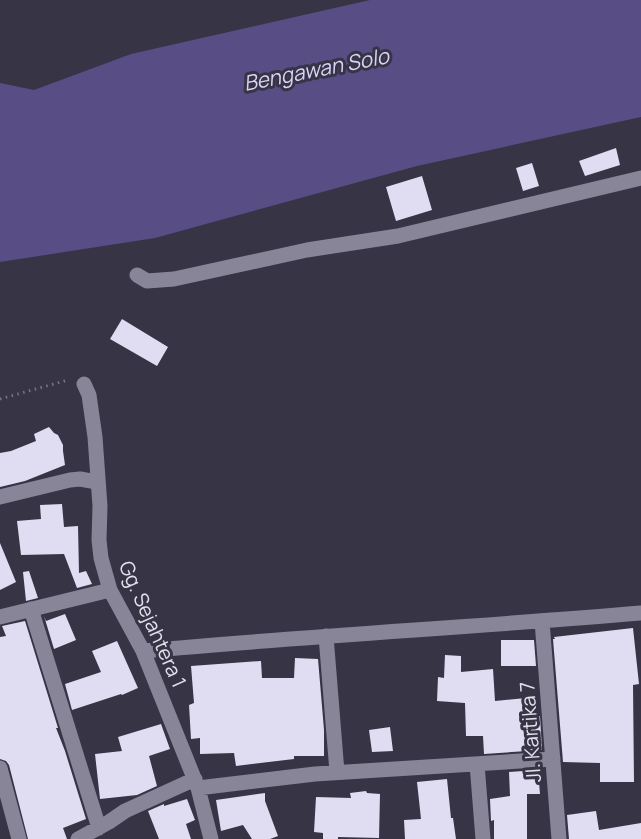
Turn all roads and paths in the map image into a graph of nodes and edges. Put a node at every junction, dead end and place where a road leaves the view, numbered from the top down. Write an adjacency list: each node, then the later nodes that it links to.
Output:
1 (641, 178): 2 (street)
2 (137, 275)
3 (84, 384): 4 (path); 5 (street, Gg. Sejahtera 1)
4 (0, 399)
5 (97, 482): 6 (street); 7 (street, Gg. Sejahtera 1)
6 (0, 497)
7 (110, 590): 8 (street); 13 (street, Gg. Sejahtera 1)
8 (31, 609): 10 (street); 19 (street)
9 (641, 613): 11 (street)
10 (0, 617)
11 (542, 621): 12 (street); 14 (street, Jl. Kartika 7)
12 (326, 636): 13 (street); 17 (street)
13 (144, 651): 18 (street, Gg. Sejahtera 1)
14 (553, 759): 15 (street); 25 (street, Jl. Kartika 7)
15 (477, 764): 17 (street); 24 (street)
16 (0, 768): 20 (street)
17 (338, 772): 18 (street)
18 (196, 784): 19 (street); 23 (street, Gg. Sejahtera 1)
19 (104, 825): 21 (street); 22 (street)
20 (19, 839)
21 (78, 839)
22 (111, 839)
23 (211, 839)
24 (483, 839)
25 (559, 839)

